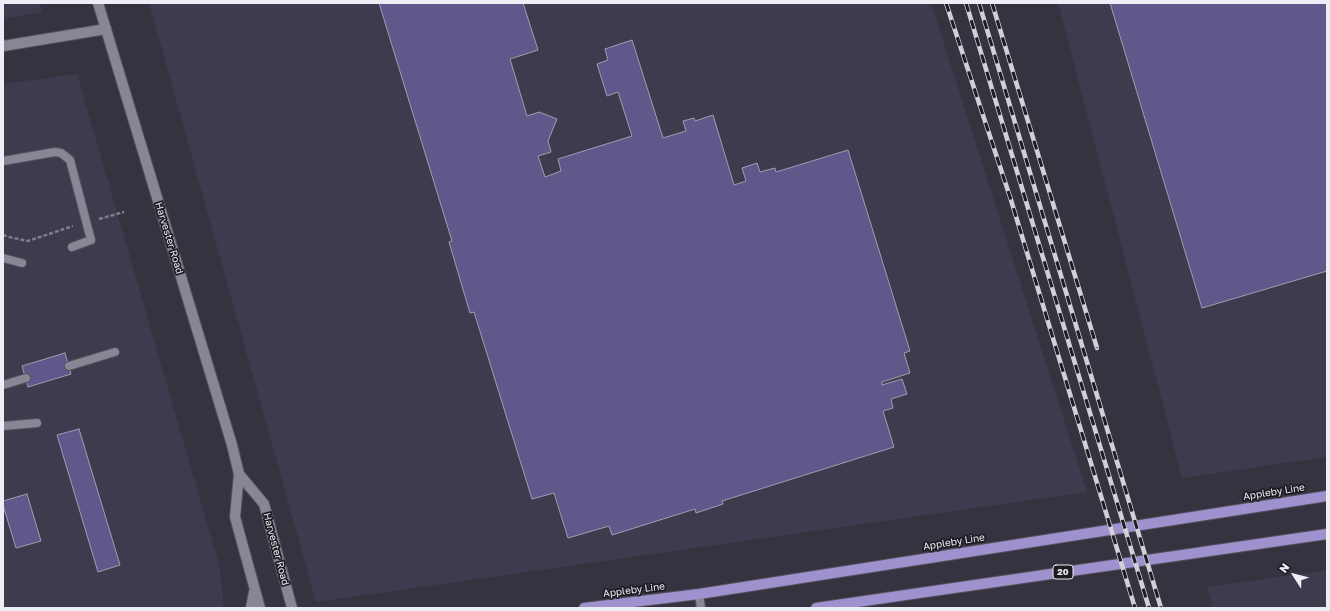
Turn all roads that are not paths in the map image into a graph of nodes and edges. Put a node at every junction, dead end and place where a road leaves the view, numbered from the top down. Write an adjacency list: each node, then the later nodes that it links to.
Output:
1 (98, 3): 2 (main road, Harvester Road)
2 (106, 29): 3 (main road); 14 (main road, Harvester Road)
3 (3, 46)
4 (3, 161): 5 (lane)
5 (72, 247)
6 (3, 258): 7 (lane)
7 (22, 263)
8 (115, 352): 9 (lane)
9 (69, 366)
10 (26, 378): 11 (lane)
11 (3, 385)
12 (37, 423): 13 (lane)
13 (3, 426)
14 (239, 474): 17 (main road, Harvester Road); 21 (main road, Harvester Road)
15 (1327, 496): 18 (main road, Appleby Line)
16 (1327, 534): 24 (main road, 20)
17 (255, 590): 19 (main road); 20 (main road, Harvester Road)
18 (699, 594): 22 (main road, Appleby Line); 23 (lane)
19 (251, 608)
20 (260, 608)
21 (292, 608)
22 (584, 608)
23 (701, 608)
24 (816, 608)

